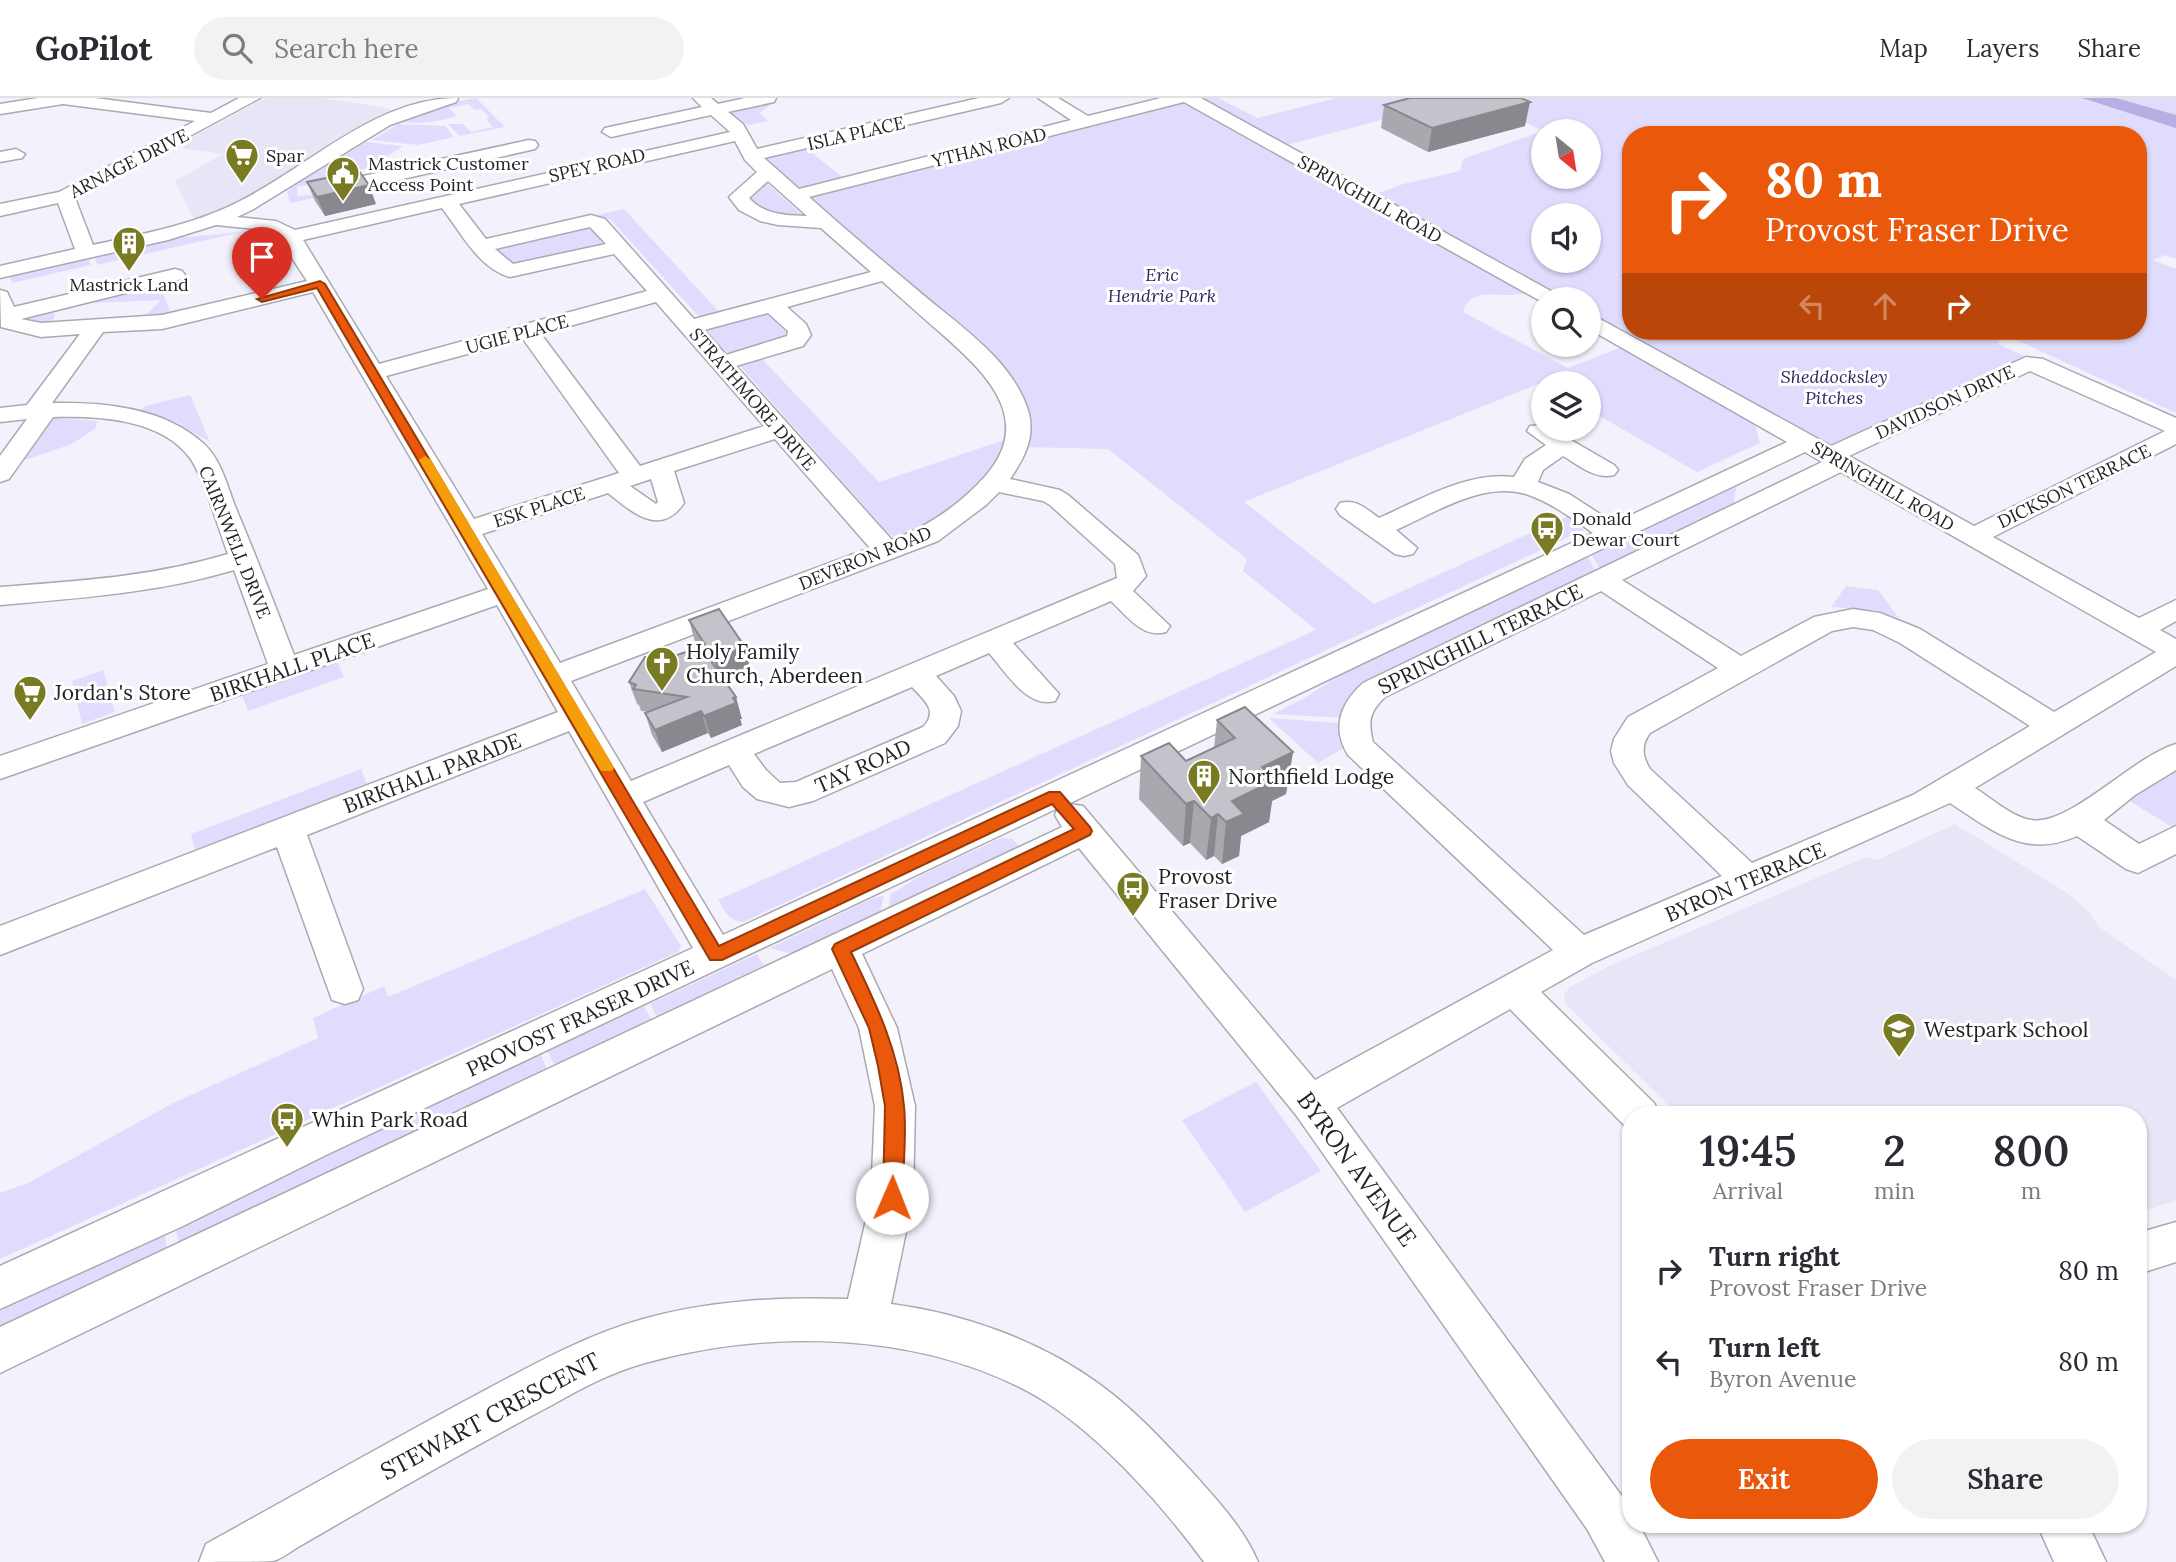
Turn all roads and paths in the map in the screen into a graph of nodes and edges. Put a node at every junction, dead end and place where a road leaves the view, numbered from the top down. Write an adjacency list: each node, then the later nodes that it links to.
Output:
1 (56, 98): 10 (street); 12 (street)
2 (251, 98): 13 (street, ARNAGE DRIVE)
3 (450, 98): 24 (street)
4 (768, 98): 11 (street)
5 (1001, 98): 9 (street, ISLA PLACE)
6 (1046, 98): 14 (street)
7 (1181, 98): 14 (street, YTHAN ROAD)
8 (1189, 98): 33 (street, SPRINGHILL ROAD)
9 (977, 100): 17 (street, ISLA PLACE)
10 (113, 101): 13 (street)
11 (708, 104): 16 (street); 17 (street, DEVERON ROAD)
12 (0, 108)
13 (214, 118): 21 (street, ARNAGE DRIVE)
14 (1086, 122): 20 (street, YTHAN ROAD)
15 (511, 126): 18 (street)
16 (611, 132)
17 (753, 154): 18 (street, SPEY ROAD); 20 (street, DEVERON ROAD); 25 (street)
18 (543, 159): 19 (street); 22 (street, SPEY ROAD)
19 (354, 184)
20 (796, 195): 25 (street, DEVERON ROAD)
21 (65, 196): 23 (street, ARNAGE DRIVE); 29 (street)
22 (446, 200): 26 (street, SPEY ROAD); 27 (street)
23 (0, 210)
24 (215, 219): 26 (street); 29 (street)
25 (827, 222): 31 (street, DEVERON ROAD)
26 (291, 237): 32 (street)
27 (483, 246): 28 (street, STRATHMORE DRIVE); 28 (street)
28 (619, 247): 34 (street, STRATHMORE DRIVE)
29 (86, 252): 30 (street)
30 (0, 272)
31 (886, 274): 35 (street); 59 (street, DEVERON ROAD)
32 (320, 284): 37 (street); 45 (street)
33 (1531, 288)
34 (661, 294): 39 (street, STRATHMORE DRIVE); 41 (street, UGIE PLACE)
35 (772, 305): 39 (street); 44 (street)
36 (2, 306): 37 (street); 38 (street)
37 (192, 316): 38 (street)
38 (96, 327): 46 (street)
39 (690, 327): 44 (street, STRATHMORE DRIVE)
40 (1601, 327): 42 (street, SPRINGHILL ROAD)
41 (528, 331): 45 (street, UGIE PLACE); 58 (street)
42 (1622, 339)
43 (1625, 340): 51 (street, SPRINGHILL ROAD)
44 (722, 363): 48 (street, STRATHMORE DRIVE)
45 (373, 373): 63 (street)
46 (26, 413): 52 (street); 57 (street); 68 (street, CAIRNWELL DRIVE)
47 (2176, 427): 54 (street, DAVIDSON DRIVE)
48 (780, 429): 55 (street, ESK PLACE); 67 (street, STRATHMORE DRIVE)
49 (2176, 435): 65 (street, DICKSON TERRACE)
50 (1556, 441): 53 (street)
51 (1806, 442): 54 (street, SPRINGHILL ROAD); 64 (street, PROVOST FRASER DRIVE)
52 (0, 444)
53 (1564, 446): 56 (street); 60 (street)
54 (1835, 459): 65 (street, SPRINGHILL ROAD); 69 (street, SPRINGHILL TERRACE)
55 (660, 467): 58 (street, ESK PLACE); 58 (street, ESK PLACE)
56 (1605, 470)
57 (0, 474)
58 (623, 479): 63 (street, ESK PLACE)
59 (996, 484): 67 (street, DEVERON ROAD); 70 (street)
60 (1525, 485): 62 (street); 64 (street)
61 (1349, 509): 62 (street)
62 (1377, 529): 66 (street)
63 (467, 530): 71 (street)
64 (1611, 533): 89 (street, PROVOST FRASER DRIVE)
65 (1972, 537): 75 (street, SPRINGHILL ROAD)
66 (1404, 548)
67 (888, 552): 81 (street, DEVERON ROAD)
68 (244, 558): 72 (street); 78 (street, CAIRNWELL DRIVE)
69 (1602, 579): 79 (street); 98 (street, SPRINGHILL TERRACE)
70 (1116, 591): 74 (street); 76 (street)
71 (504, 593): 78 (street, BIRKHALL PLACE); 81 (street)
72 (0, 596)
73 (2176, 609): 75 (street)
74 (1156, 626)
75 (2138, 630): 77 (street, SPRINGHILL ROAD)
76 (995, 642): 80 (street); 82 (street)
77 (2176, 652): 84 (street, BYRON TERRACE)
78 (285, 669): 87 (street, BIRKHALL PLACE)
79 (1740, 669): 84 (street); 95 (street)
80 (917, 674): 85 (street); 85 (street, TAY ROAD)
81 (553, 677): 83 (street)
82 (1044, 694)
83 (576, 717): 90 (street); 92 (street, BIRKHALL PARADE)
84 (2053, 726): 88 (street, BYRON TERRACE)
85 (735, 750): 90 (street)
86 (2176, 755): 91 (street)
87 (0, 768)
88 (1950, 788): 91 (street); 95 (street, BYRON TERRACE)
89 (1055, 796): 93 (street, BYRON AVENUE); 99 (street, PROVOST FRASER DRIVE)
90 (624, 797): 99 (street)
91 (2080, 821): 94 (street)
92 (288, 830): 96 (street, BIRKHALL PARADE); 100 (street)
93 (1084, 831): 97 (street); 102 (street, BYRON AVENUE)
94 (2176, 838)
95 (1748, 880): 98 (street, BYRON TERRACE)
96 (0, 941)
97 (841, 949): 107 (street); 108 (street)
98 (1579, 953): 101 (street, BYRON TERRACE)
99 (716, 955): 106 (street, PROVOST FRASER DRIVE)
100 (345, 989)
101 (1514, 989): 102 (street, BYRON TERRACE); 103 (street)
102 (1310, 1103): 112 (street, BYRON AVENUE)
103 (1631, 1106)
104 (2176, 1242): 105 (street)
105 (2147, 1251)
106 (0, 1288)
107 (865, 1322): 110 (street, STEWART CRESCENT); 111 (street, STEWART CRESCENT)
108 (0, 1350)
109 (2066, 1533): 113 (street)
110 (224, 1562)
111 (1233, 1562)
112 (1633, 1562)
113 (2081, 1562)

